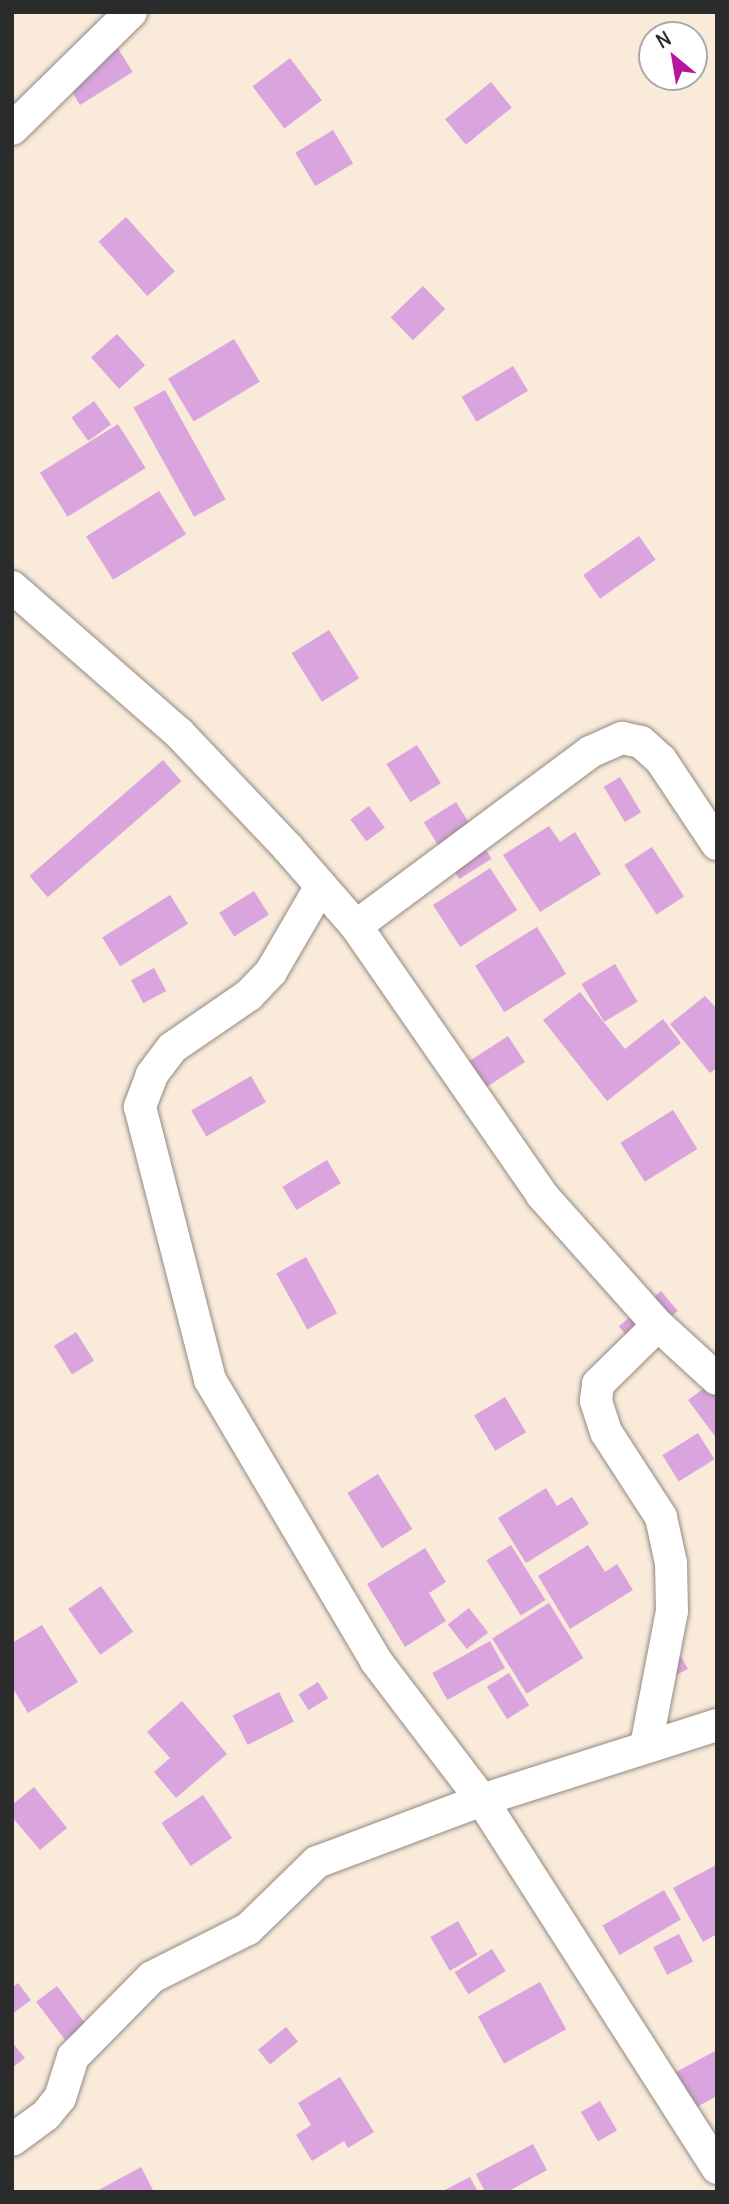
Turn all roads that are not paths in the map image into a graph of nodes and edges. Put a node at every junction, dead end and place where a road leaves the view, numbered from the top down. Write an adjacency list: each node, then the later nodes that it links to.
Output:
1 (131, 12): 2 (street)
2 (12, 129)
3 (12, 587): 5 (street)
4 (717, 844): 6 (street)
5 (321, 886): 6 (street); 11 (street)
6 (356, 926): 7 (street)
7 (658, 1325): 8 (street); 10 (street)
8 (717, 1379)
9 (717, 1725): 10 (street)
10 (646, 1746): 11 (street)
11 (482, 1800): 12 (street); 13 (street)
12 (12, 2140)
13 (717, 2168)

